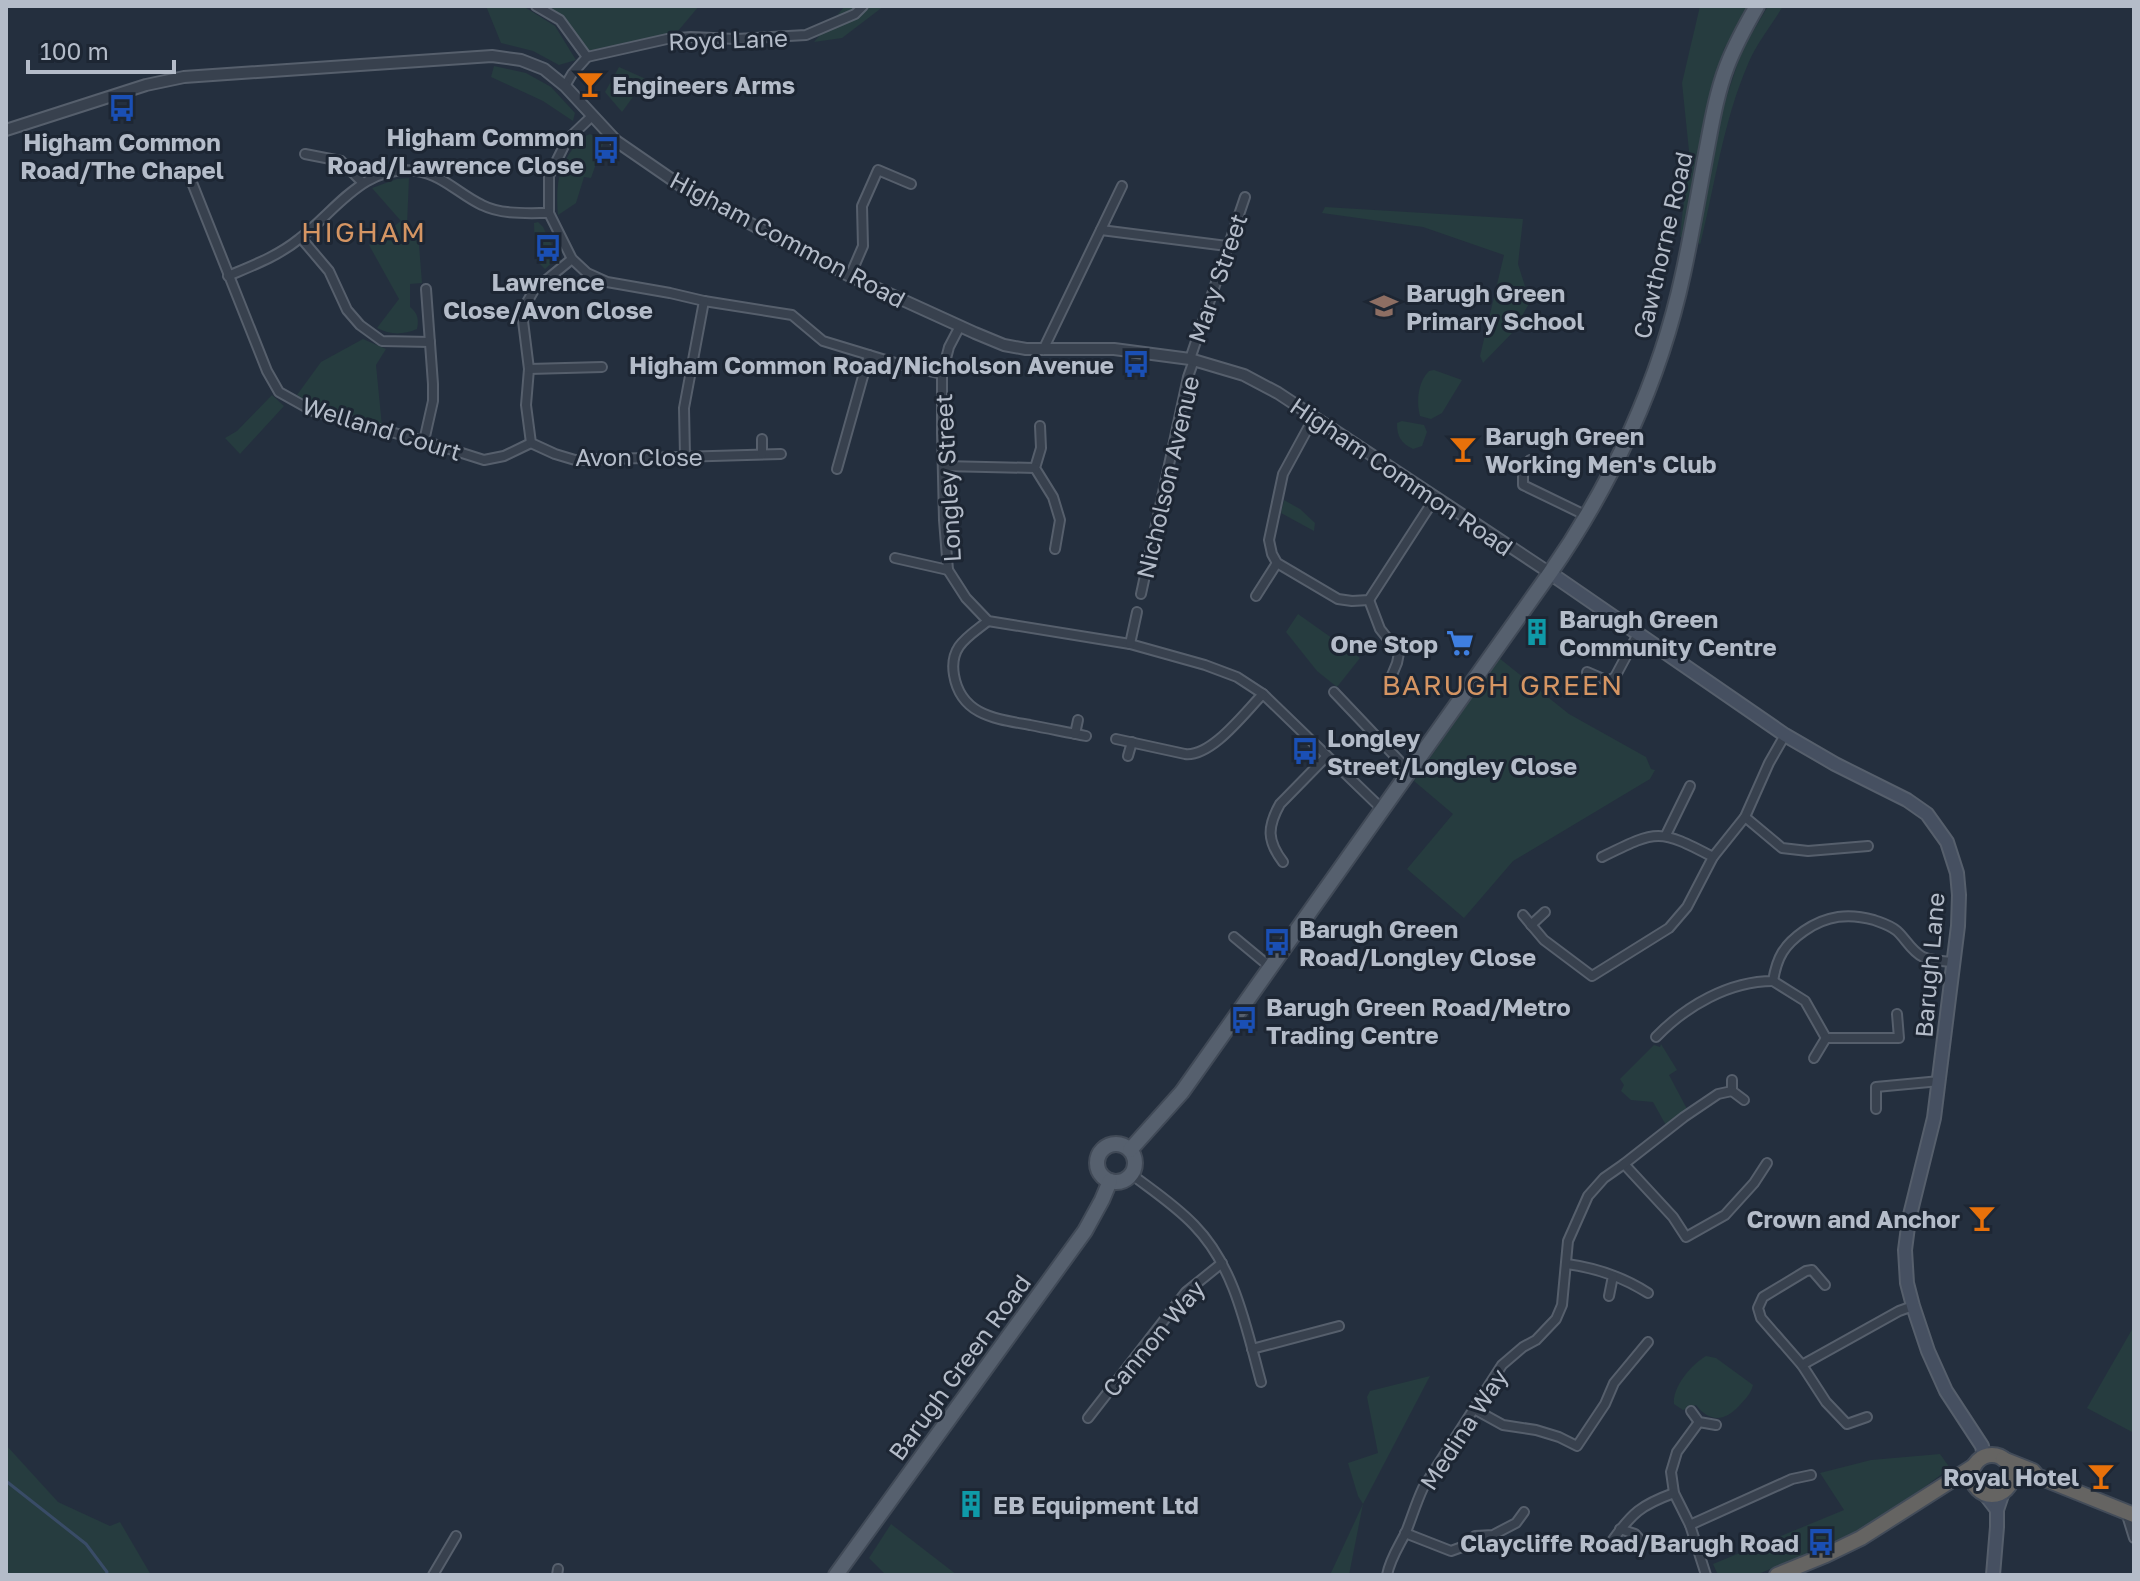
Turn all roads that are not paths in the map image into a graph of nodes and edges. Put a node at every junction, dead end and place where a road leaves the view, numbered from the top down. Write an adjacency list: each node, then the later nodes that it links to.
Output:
1 (536, 6): 4 (street)
2 (863, 6): 4 (street, Royd Lane)
3 (1757, 6): 44 (main road, Cawthorne Road)
4 (587, 57): 5 (street)
5 (565, 86): 6 (street, Higham Common Road); 7 (street, Higham Common Road)
6 (591, 117): 14 (street); 20 (street, Higham Common Road)
7 (6, 130)
8 (305, 154): 10 (street)
9 (187, 170): 19 (street, Welland Court)
10 (362, 182): 14 (street); 16 (street)
11 (911, 184): 20 (street)
12 (1122, 186): 15 (street)
13 (1245, 197): 17 (street, Mary Street)
14 (549, 213): 18 (street)
15 (1101, 230): 17 (street); 25 (street)
16 (301, 238): 19 (street); 24 (street)
17 (1227, 246): 27 (street, Mary Street)
18 (572, 259): 22 (street); 29 (street)
19 (228, 276): 34 (street, Welland Court)
20 (850, 276): 23 (street, Higham Common Road)
21 (426, 289): 24 (street)
22 (704, 301): 26 (street); 38 (street)
23 (960, 326): 25 (street, Higham Common Road); 30 (street, Longley Street)
24 (430, 342): 34 (street)
25 (1043, 350): 27 (street, Higham Common Road)
26 (869, 355): 30 (street); 42 (street)
27 (1192, 359): 31 (street, Higham Common Road); 50 (street, Nicholson Avenue)
28 (602, 367): 29 (street)
29 (529, 369): 35 (street)
30 (942, 374): 40 (street, Longley Street)
31 (1314, 417): 43 (street, Higham Common Road); 47 (street)
32 (1040, 426): 41 (street)
33 (762, 439): 36 (street)
34 (424, 441): 35 (street, Welland Court)
35 (531, 443): 38 (street, Avon Close)
36 (762, 454): 37 (street, Avon Close); 38 (street, Avon Close)
37 (781, 454)
38 (685, 456)
39 (1530, 460): 44 (street)
40 (943, 466): 41 (street); 48 (street, Longley Street)
41 (1035, 468): 45 (street)
42 (837, 469)
43 (1435, 498): 49 (street, Higham Common Road); 52 (street)
44 (1587, 516): 49 (main road, Cawthorne Road)
45 (1055, 549)
46 (895, 558): 48 (street)
47 (1277, 563): 51 (street); 52 (street)
48 (948, 570): 54 (street, Longley Street)
49 (1550, 573): 55 (main road, Barugh Lane); 69 (main road)
50 (1141, 594)
51 (1256, 596)
52 (1369, 600): 58 (street)
53 (1137, 612): 56 (street)
54 (988, 621): 56 (street); 62 (street)
55 (1638, 634): 57 (street); 63 (main road, Barugh Lane)
56 (1130, 644): 60 (street)
57 (1587, 672)
58 (1392, 675)
59 (1334, 692): 69 (street)
60 (1263, 694): 66 (street); 68 (street)
61 (1078, 720): 62 (street)
62 (1075, 734): 64 (street)
63 (1785, 735): 72 (street); 82 (main road, Barugh Lane)
64 (1086, 736)
65 (1116, 739): 66 (street)
66 (1132, 742): 67 (street)
67 (1128, 756)
68 (1327, 756): 71 (street); 77 (street)
69 (1409, 771): 71 (main road)
70 (1690, 786): 73 (street)
71 (1382, 809): 83 (main road)
72 (1745, 817): 74 (street); 76 (street)
73 (1666, 835): 75 (street); 76 (street)
74 (1868, 846)
75 (1602, 857)
76 (1713, 857): 80 (street)
77 (1283, 862)
78 (1545, 912): 80 (street)
79 (1523, 915): 80 (street)
80 (1531, 925)
81 (1234, 937): 83 (street)
82 (1953, 962): 84 (street); 90 (main road, Barugh Lane)
83 (1270, 967): 94 (main road)
84 (1773, 981): 86 (street); 87 (street)
85 (1897, 1014): 87 (street)
86 (1656, 1037)
87 (1826, 1038): 88 (street)
88 (1814, 1058)
89 (1732, 1080): 91 (street)
90 (1940, 1081): 93 (street); 105 (main road, Barugh Lane)
91 (1732, 1091): 92 (street); 96 (street, Medina Way)
92 (1744, 1100)
93 (1876, 1109)
94 (1130, 1150): 97 (main road); 98 (main road)
95 (1767, 1163): 96 (street)
96 (1624, 1164): 100 (street, Medina Way)
97 (1131, 1174): 98 (main road); 99 (street, Cannon Way)
98 (1110, 1181): 138 (main road, Barugh Green Road)
99 (1222, 1263): 108 (street, Cannon Way); 114 (street, Cannon Way)
100 (1567, 1264): 101 (street); 111 (street, Medina Way)
101 (1613, 1276): 103 (street); 104 (street)
102 (1825, 1285): 109 (street)
103 (1648, 1293)
104 (1609, 1296)
105 (1913, 1306): 109 (street); 118 (main road, Barugh Lane)
106 (1339, 1326): 108 (street)
107 (1648, 1342): 111 (street)
108 (1252, 1349): 110 (street, Cannon Way)
109 (1802, 1365): 113 (street)
110 (1261, 1382)
111 (1474, 1409): 132 (street, Medina Way)
112 (1691, 1411): 115 (street)
113 (1867, 1417)
114 (1088, 1418)
115 (1699, 1422): 116 (street); 125 (street)
116 (1716, 1425)
117 (2003, 1459): 118 (highway); 120 (highway); 121 (highway)
118 (1979, 1462): 122 (highway); 123 (highway)
119 (1811, 1475): 130 (street)
120 (2037, 1476): 121 (highway); 129 (highway)
121 (2011, 1479): 124 (highway)
122 (1973, 1482): 123 (highway); 126 (highway)
123 (1947, 1483): 141 (highway)
124 (2003, 1492): 126 (highway); 127 (main road)
125 (1674, 1493): 130 (street); 131 (street)
126 (1984, 1493): 127 (main road)
127 (1997, 1510): 142 (main road)
128 (1524, 1512): 132 (street)
129 (2130, 1513): 134 (street)
130 (1690, 1525): 140 (street)
131 (1620, 1529): 135 (street); 136 (street)
132 (1405, 1533): 139 (street, Medina Way)
133 (456, 1536): 137 (street)
134 (2134, 1538)
135 (1612, 1541)
136 (1642, 1542)
137 (433, 1575)
138 (836, 1575)
139 (1387, 1575)
140 (1706, 1575)
141 (1777, 1575)
142 (1993, 1575)

